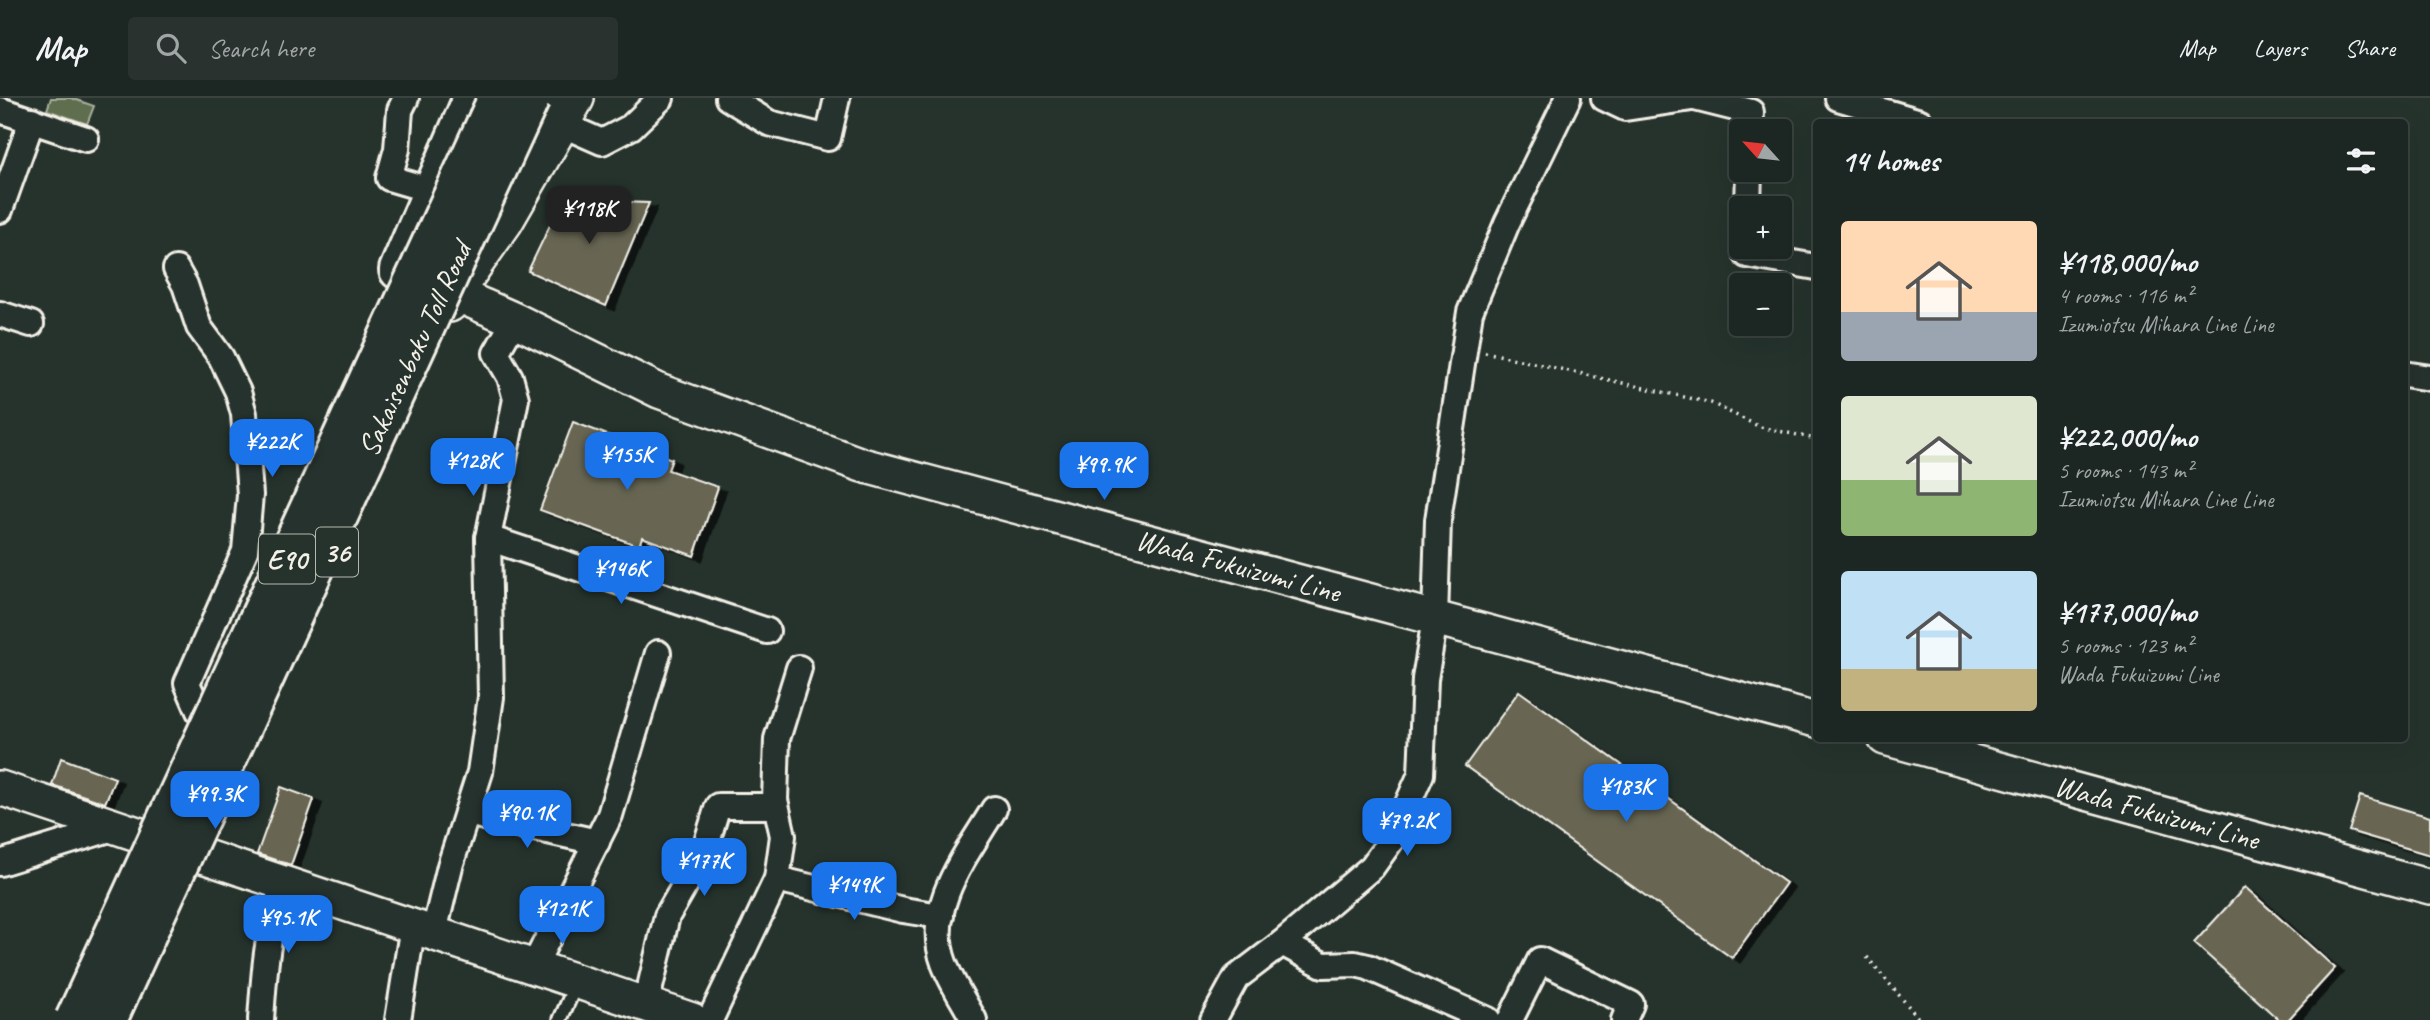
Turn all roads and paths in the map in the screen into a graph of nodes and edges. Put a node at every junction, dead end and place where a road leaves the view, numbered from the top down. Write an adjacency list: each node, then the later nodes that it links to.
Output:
1 (406, 98): 18 (street)
2 (456, 98): 18 (main road, 36)
3 (473, 98): 23 (highway)
4 (498, 98): 59 (highway, Sakaisenboku Toll Road / E90, bridge)
5 (661, 98): 12 (street)
6 (728, 98): 7 (street)
7 (838, 98)
8 (1567, 98): 28 (street)
9 (1604, 98): 10 (street)
10 (1694, 98): 14 (street)
11 (1838, 98): 15 (street)
12 (554, 105): 24 (highway); 60 (highway, Sakaisenboku Toll Road / E90, bridge)
13 (0, 110): 16 (street)
14 (1751, 119)
15 (1910, 119)
16 (32, 120): 17 (street); 19 (street)
17 (86, 139)
18 (423, 188): 23 (main road, 36)
19 (0, 210)
20 (1770, 259): 21 (street)
21 (1813, 266)
22 (176, 270): 37 (street)
23 (399, 271): 24 (main road, Wada Fukuizumi Line); 37 (main road, 36)
24 (454, 292): 26 (main road, Wada Fukuizumi Line); 46 (main road, 36)
25 (0, 314): 27 (street)
26 (515, 320): 32 (street); 33 (main road, Wada Fukuizumi Line)
27 (31, 324)
28 (1465, 350): 31 (path); 33 (street)
29 (2408, 375): 30 (street)
30 (2430, 378)
31 (1813, 438)
32 (488, 538): 34 (street); 43 (street)
33 (1435, 619): 38 (main road, Wada Fukuizumi Line); 53 (street)
34 (767, 631)
35 (658, 653): 45 (street)
36 (799, 668): 41 (street)
37 (199, 711): 44 (main road, 36)
38 (1813, 719)
39 (1900, 742): 50 (main road, Wada Fukuizumi Line)
40 (0, 788): 44 (main road)
41 (776, 806): 48 (street); 57 (street)
42 (994, 808): 51 (street)
43 (467, 813): 45 (street); 52 (street)
44 (129, 832): 46 (main road); 47 (street); 58 (main road, 36)
45 (597, 842): 55 (street)
46 (201, 855): 49 (main road); 61 (main road, 36)
47 (0, 863)
48 (777, 879): 51 (street); 66 (street)
49 (284, 884): 52 (main road); 62 (street)
50 (2430, 887)
51 (941, 916): 67 (street)
52 (424, 929): 55 (main road); 63 (street)
53 (1282, 943): 68 (street); 69 (street)
54 (1867, 957): 72 (path)
55 (534, 966): 56 (main road)
56 (578, 981): 57 (main road); 64 (lane)
57 (646, 1004): 65 (main road)
58 (58, 1020)
59 (75, 1020)
60 (107, 1020)
61 (126, 1020)
62 (261, 1020)
63 (398, 1020)
64 (560, 1020)
65 (692, 1020)
66 (710, 1020)
67 (974, 1020)
68 (1213, 1020)
69 (1488, 1020)
70 (1510, 1020): 71 (street)
71 (1624, 1020)
72 (1920, 1020)

